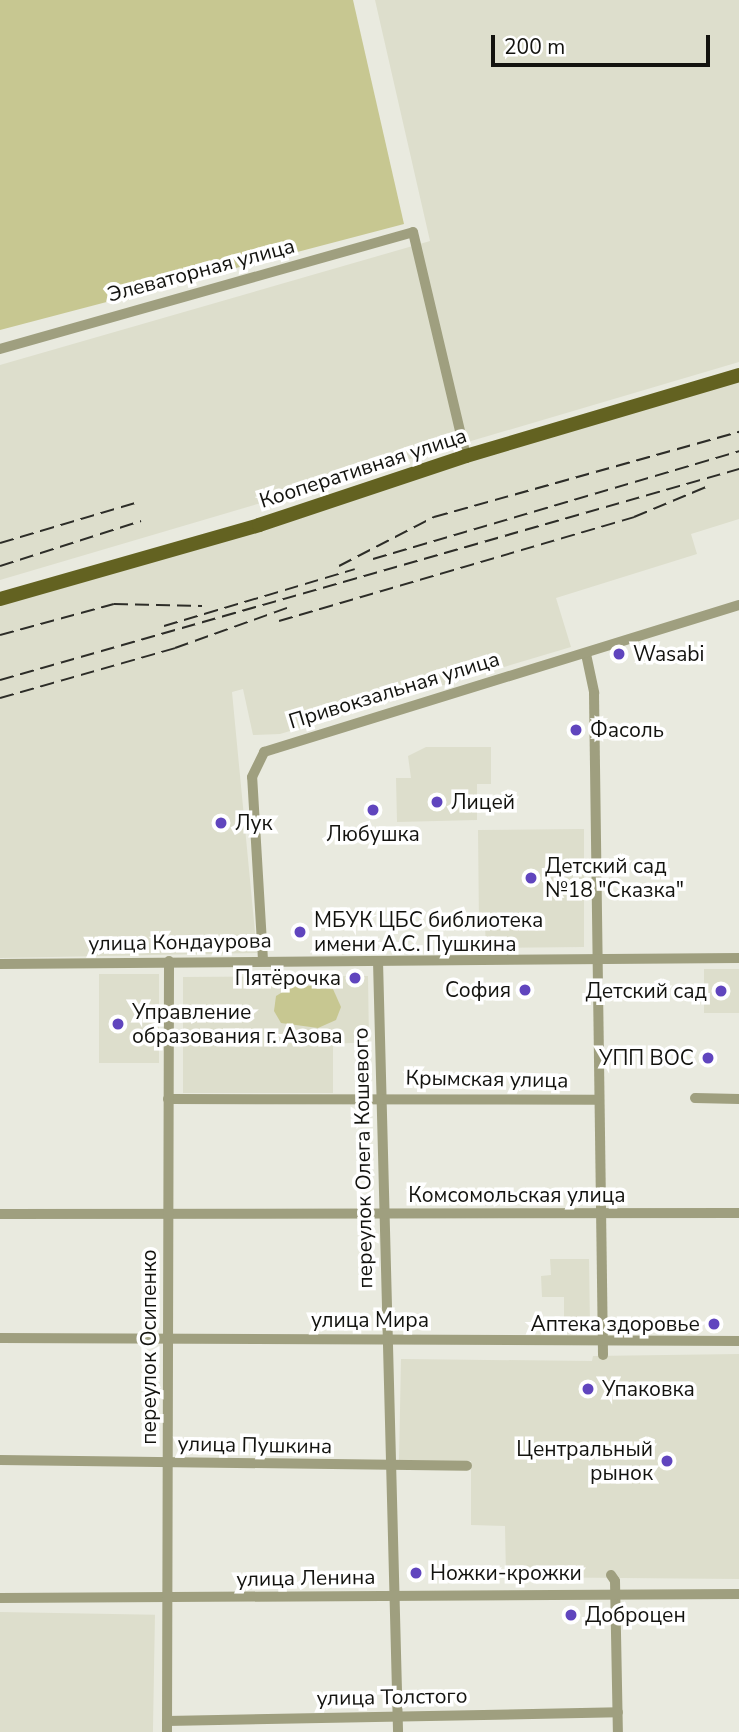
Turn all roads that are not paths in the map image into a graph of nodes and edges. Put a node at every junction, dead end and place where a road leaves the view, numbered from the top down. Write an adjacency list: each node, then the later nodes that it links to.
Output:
1 (0, 349): 3 (street, Элеваторная улица)
2 (739, 375): 3 (main road, Кооперативная улица)
3 (466, 456): 4 (main road, Кооперативная улица)
4 (0, 598)
5 (739, 605): 6 (street, Привокзальная улица)
6 (586, 654): 8 (street); 9 (street, Привокзальная улица)
7 (739, 958): 8 (street, улица Кондаурова)
8 (595, 959): 11 (street, улица Кондаурова); 17 (street)
9 (263, 960): 10 (street, улица Кондаурова); 11 (street, улица Кондаурова)
10 (169, 961): 12 (street, улица Кондаурова); 14 (street, переулок Осипенко)
11 (378, 961): 13 (street, переулок Олега Кошевого)
12 (0, 964)
13 (381, 1097): 14 (street, Крымская улица); 17 (street, Крымская улица); 21 (street, переулок Олега Кошевого)
14 (167, 1098): 20 (street, переулок Осипенко)
15 (695, 1098): 16 (street)
16 (739, 1099)
17 (597, 1100): 22 (street)
18 (739, 1213): 22 (street, Комсомольская улица)
19 (0, 1214): 20 (street, Комсомольская улица)
20 (168, 1214): 21 (street, Комсомольская улица); 24 (street, переулок Осипенко)
21 (386, 1214): 22 (street, Комсомольская улица); 25 (street, переулок Олега Кошевого)
22 (600, 1214): 26 (street)
23 (0, 1338): 24 (street, улица Мира)
24 (169, 1338): 25 (street, улица Мира); 30 (street, переулок Осипенко)
25 (386, 1340): 26 (street, улица Мира); 32 (street, переулок Олега Кошевого)
26 (604, 1341): 27 (street, улица Мира); 28 (street)
27 (739, 1341)
28 (603, 1355)
29 (0, 1460): 30 (street, улица Пушкина)
30 (169, 1463): 32 (street, улица Пушкина); 38 (street, переулок Осипенко)
31 (467, 1466): 32 (street, улица Пушкина)
32 (388, 1467): 36 (street, переулок Олега Кошевого)
33 (611, 1575): 34 (street)
34 (615, 1592): 35 (street, улица Ленина); 36 (street, улица Ленина); 39 (street)
35 (739, 1594)
36 (393, 1596): 38 (street, улица Ленина); 40 (street, переулок Олега Кошевого)
37 (0, 1598): 38 (street, улица Ленина)
38 (168, 1598): 41 (street, переулок Осипенко)
39 (618, 1712): 40 (street, улица Толстого); 43 (street)
40 (398, 1716): 41 (street, улица Толстого); 42 (street, переулок Олега Кошевого)
41 (167, 1726)
42 (398, 1732)
43 (618, 1732)

